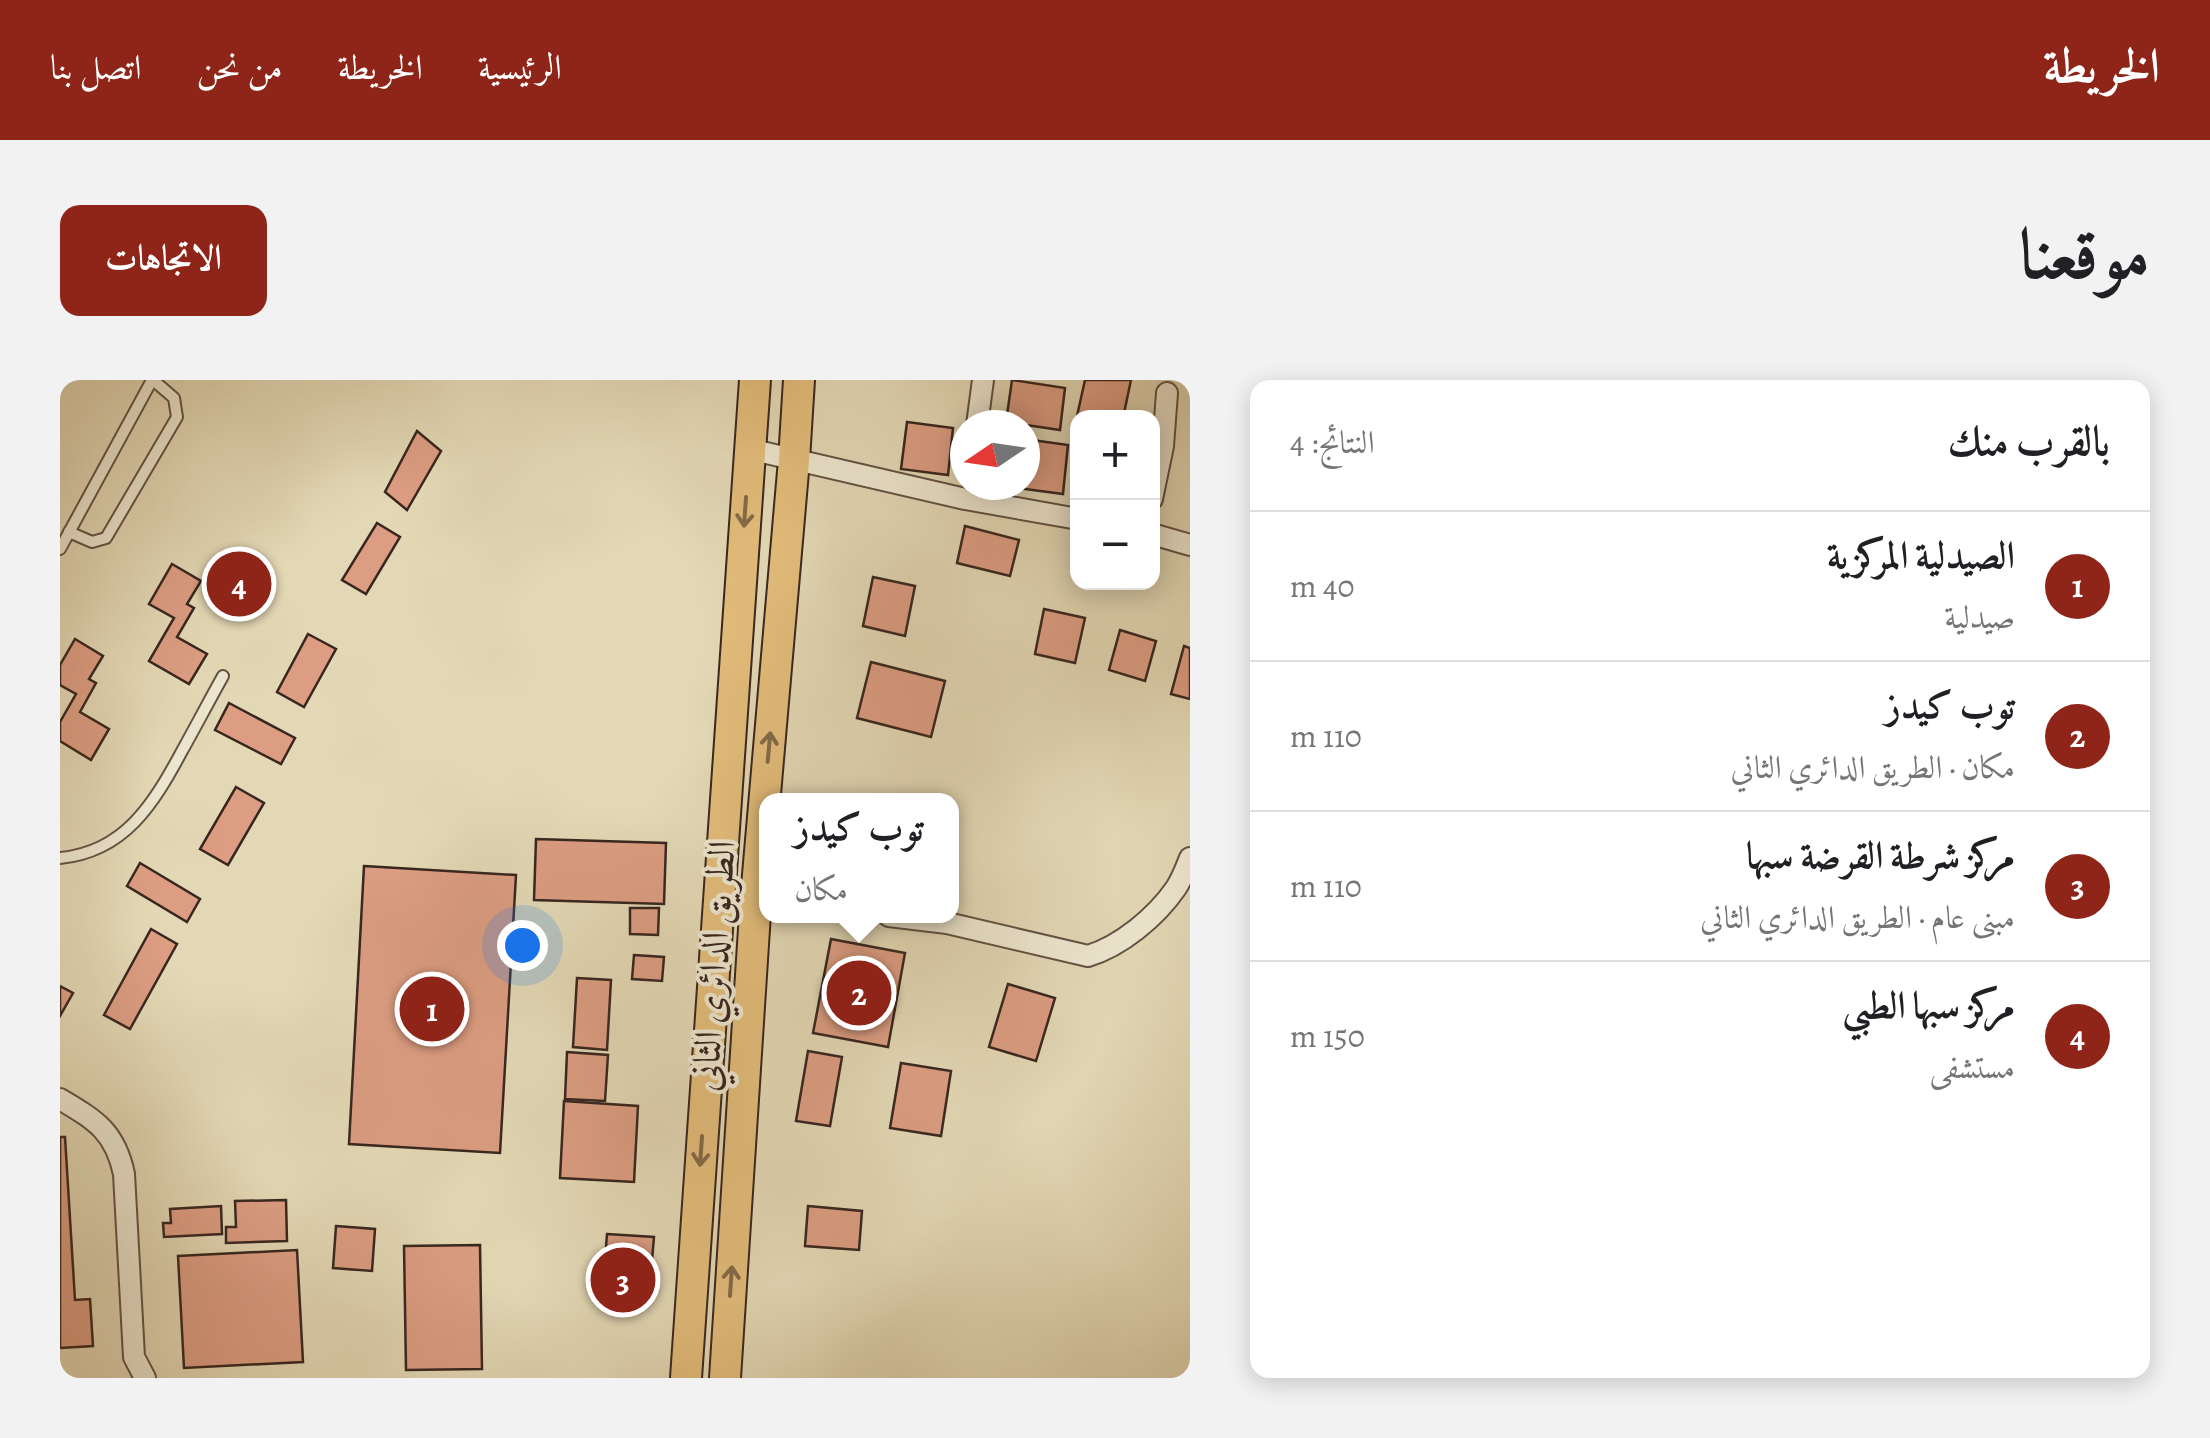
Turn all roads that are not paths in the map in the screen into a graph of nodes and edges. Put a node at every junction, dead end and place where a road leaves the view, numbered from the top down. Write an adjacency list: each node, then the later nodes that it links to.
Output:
1 (152, 380): 13 (lane); 13 (lane)
2 (754, 380): 7 (main road, الطريق الدائري الثاني)
3 (799, 380): 8 (main road, الطريق الدائري الثاني)
4 (983, 380): 6 (street)
5 (1167, 393): 9 (street)
6 (979, 410)
7 (749, 449): 8 (street); 25 (main road, الطريق الدائري الثاني, one-way to 25)
8 (794, 460): 10 (street); 18 (main road, الطريق الدائري الثاني, one-way to 8)
9 (1160, 460)
10 (950, 489)
11 (998, 500): 12 (street)
12 (1070, 518)
13 (69, 532): 16 (lane)
14 (1160, 536): 15 (street)
15 (1190, 545)
16 (60, 549)
17 (223, 676): 19 (lane)
18 (769, 793)
19 (60, 858)
20 (1190, 858): 22 (street)
21 (759, 923): 26 (main road, الطريق الدائري الثاني, one-way to 21)
22 (940, 923)
23 (60, 1099): 24 (street)
24 (145, 1378)
25 (686, 1378)
26 (725, 1378)

